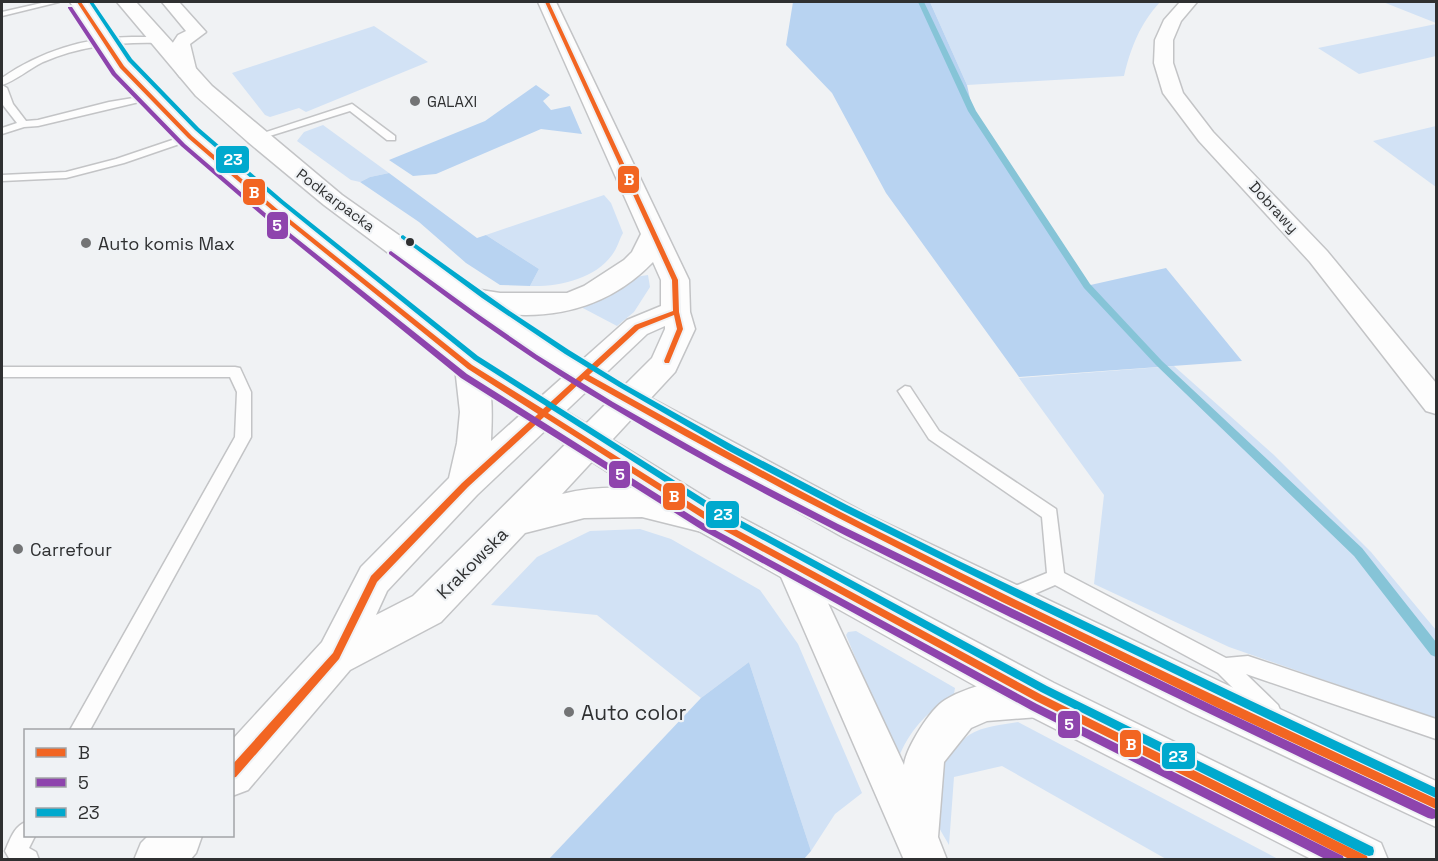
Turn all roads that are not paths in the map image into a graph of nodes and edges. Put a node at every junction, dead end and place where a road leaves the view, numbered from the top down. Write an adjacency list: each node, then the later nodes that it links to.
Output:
1 (55, 2): 7 (lane)
2 (80, 2): 11 (main road)
3 (126, 2): 10 (main road, Podkarpacka)
4 (170, 2): 9 (street)
5 (548, 2): 24 (main road, Krakowska)
6 (1189, 2): 32 (street, Dobrawy)
7 (29, 4): 8 (lane)
8 (2, 14)
9 (190, 23): 10 (street); 13 (street)
10 (154, 36): 11 (lane); 13 (main road, Podkarpacka)
11 (105, 40): 12 (lane); 17 (main road)
12 (16, 70): 14 (lane); 15 (lane)
13 (187, 73): 21 (main road, Podkarpacka)
14 (2, 75)
15 (2, 81)
16 (2, 88): 18 (lane)
17 (150, 98): 18 (lane); 20 (main road)
18 (23, 124): 19 (lane)
19 (2, 131)
20 (190, 137): 23 (lane); 27 (main road)
21 (256, 137): 22 (lane); 25 (main road, Podkarpacka)
22 (391, 138)
23 (2, 178)
24 (654, 234): 25 (main road); 26 (main road, Krakowska)
25 (468, 298): 29 (main road, Podkarpacka)
26 (675, 312): 29 (main road, Krakowska); 31 (main road, Krakowska)
27 (470, 367): 33 (main road); 35 (main road)
28 (2, 372): 44 (lane)
29 (584, 376): 31 (main road, Podkarpacka); 33 (main road, Krakowska)
30 (905, 391): 39 (lane)
31 (628, 402): 34 (main road, Krakowska); 40 (main road, Podkarpacka)
32 (1437, 403)
33 (542, 413): 34 (main road); 35 (main road, Krakowska)
34 (588, 444): 36 (main road); 37 (main road, Krakowska)
35 (465, 485): 41 (main road, Krakowska)
36 (710, 519): 37 (main road); 38 (main road)
37 (514, 521): 41 (main road, Krakowska)
38 (792, 563): 43 (main road); 50 (street)
39 (1056, 577): 40 (lane); 42 (lane)
40 (1005, 599): 46 (main road, Podkarpacka)
41 (336, 656): 47 (main road, Krakowska)
42 (1225, 667): 45 (lane); 46 (lane)
43 (1039, 698): 50 (street); 52 (main road)
44 (81, 729)
45 (1437, 729)
46 (1301, 742): 48 (main road, Podkarpacka)
47 (234, 772)
48 (1437, 804)
49 (177, 837): 51 (main road)
50 (922, 848)
51 (158, 860)
52 (1364, 860)

